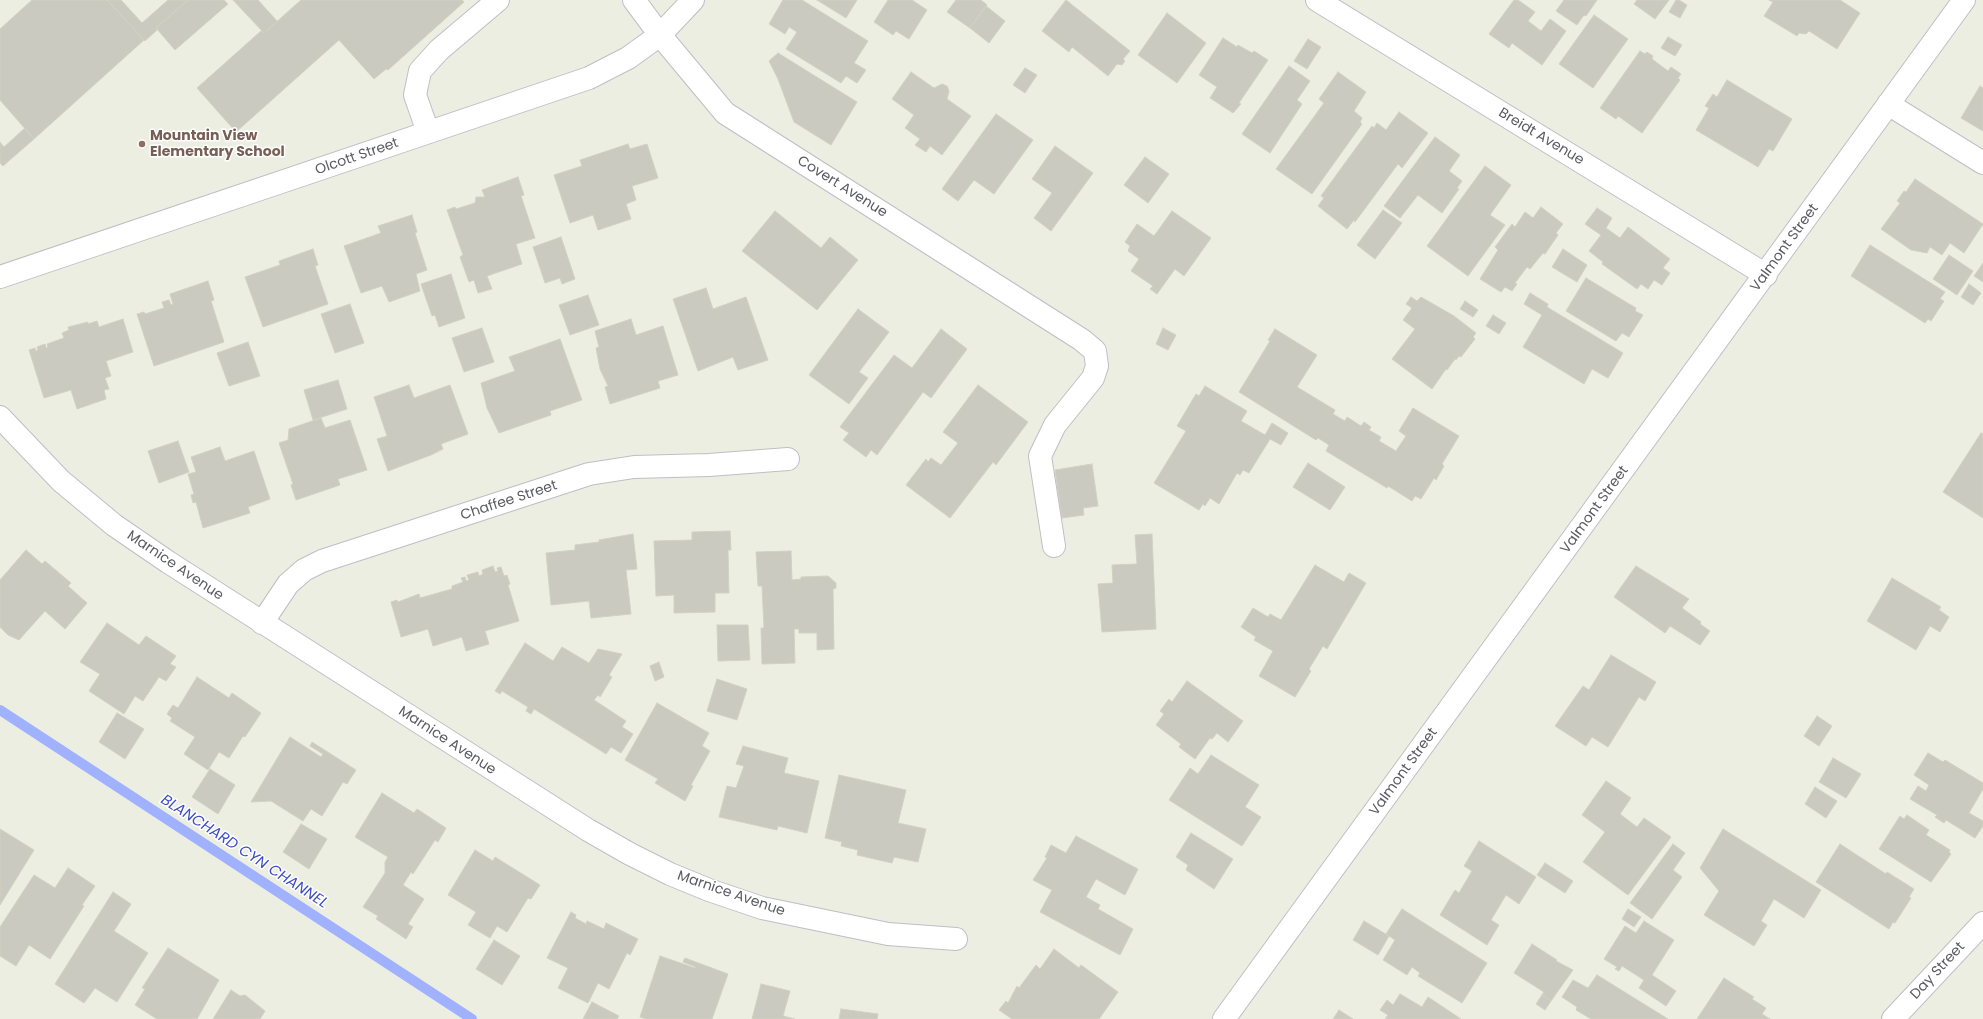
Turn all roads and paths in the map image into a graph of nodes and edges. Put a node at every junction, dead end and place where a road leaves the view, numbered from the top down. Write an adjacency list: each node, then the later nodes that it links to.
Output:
1 (498, 0): 8 (street)
2 (634, 0): 6 (street, Covert Avenue)
3 (693, 0): 6 (street, Olcott Street)
4 (1317, 0): 10 (street, Breidt Avenue)
5 (1964, 0): 7 (street, Valmont Street)
6 (660, 34): 8 (street, Olcott Street); 14 (street, Covert Avenue)
7 (1888, 104): 9 (street); 10 (street, Valmont Street)
8 (428, 132): 11 (street, Olcott Street)
9 (1983, 163)
10 (1766, 275): 18 (street, Valmont Street)
11 (0, 277)
12 (0, 417): 15 (street, Marnice Avenue)
13 (788, 459): 15 (street, Chaffee Street)
14 (1054, 546)
15 (262, 623): 17 (street, Marnice Avenue)
16 (1983, 922): 19 (street, Day Street)
17 (956, 939)
18 (1224, 1019)
19 (1893, 1019)

